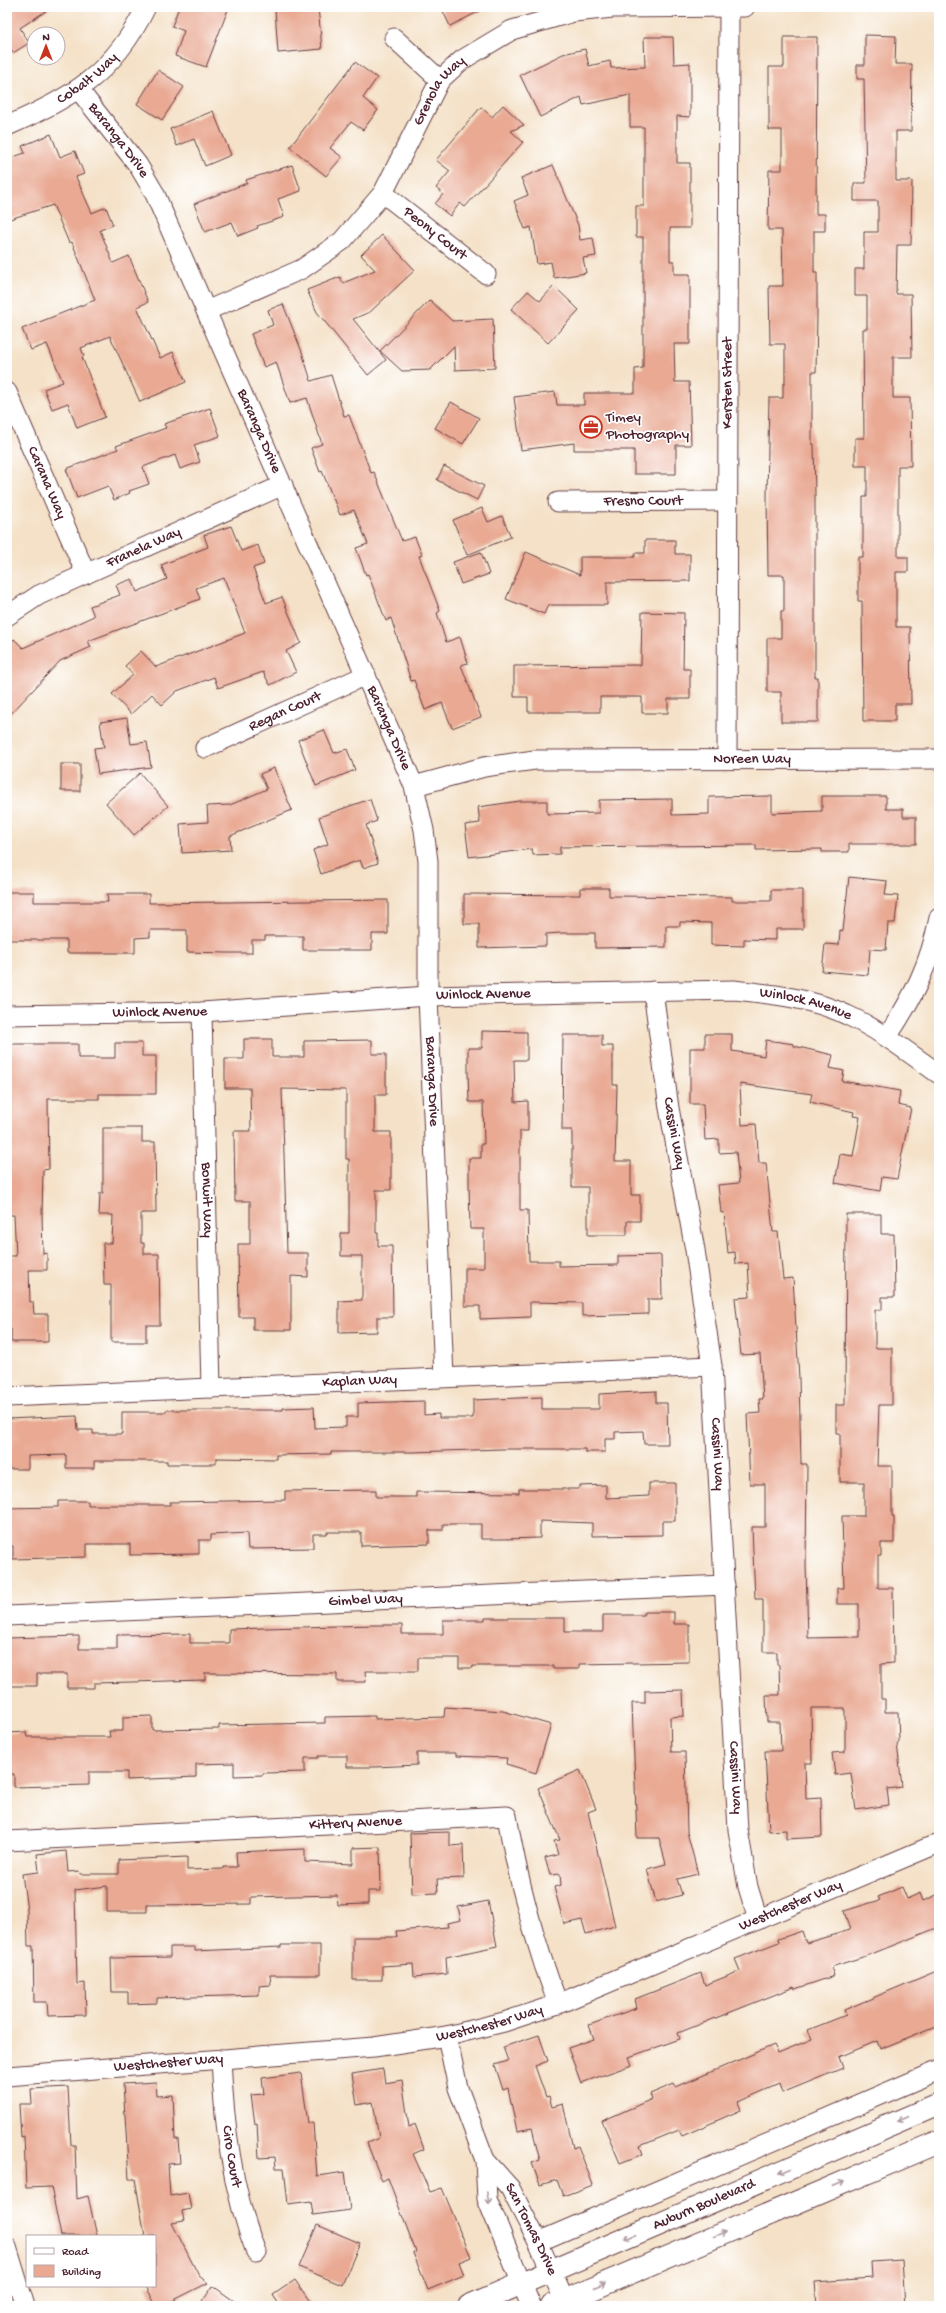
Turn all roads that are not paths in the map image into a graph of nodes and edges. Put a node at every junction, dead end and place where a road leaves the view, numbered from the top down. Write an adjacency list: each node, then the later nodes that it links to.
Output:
1 (146, 7): 6 (street, Cobalt Way)
2 (729, 7): 3 (street, Grenola Way); 5 (street, Grenola Way); 13 (street, Kersten Street)
3 (744, 7)
4 (394, 38): 5 (street)
5 (440, 80): 8 (street, Grenola Way)
6 (79, 90): 7 (street, Cobalt Way); 10 (street, Baranga Drive)
7 (7, 126)
8 (382, 193): 9 (street, Peony Court); 10 (street, Grenola Way)
9 (486, 274)
10 (206, 311): 12 (street, Baranga Drive)
11 (7, 392): 15 (street, Carana Way)
12 (283, 485): 15 (street, Franela Way); 17 (street, Baranga Drive)
13 (727, 501): 14 (street, Fresno Court); 20 (street, Kersten Street)
14 (558, 502)
15 (86, 574): 16 (street, Franela Way)
16 (7, 616)
17 (366, 675): 18 (street, Regan Court); 22 (street, Baranga Drive)
18 (205, 748)
19 (564, 759): 20 (street, Noreen Way); 22 (street, Baranga Drive)
20 (727, 759): 21 (street, Noreen Way)
21 (939, 759)
22 (414, 786): 25 (street, Baranga Drive)
23 (939, 918): 28 (street)
24 (653, 991): 25 (street, Winlock Avenue); 28 (street, Winlock Avenue); 30 (street, Cassini Way)
25 (428, 996): 26 (street, Winlock Avenue); 31 (street, Baranga Drive)
26 (202, 1012): 27 (street, Winlock Avenue); 32 (street, Bonwit Way)
27 (7, 1015)
28 (887, 1037): 29 (street, Winlock Avenue)
29 (939, 1074)
30 (712, 1366): 31 (street, Kaplan Way); 34 (street, Cassini Way)
31 (444, 1377): 32 (street, Kaplan Way)
32 (211, 1388): 33 (street, Kaplan Way)
33 (7, 1397)
34 (725, 1585): 35 (street, Gimbel Way); 38 (street, Cassini Way)
35 (7, 1616)
36 (7, 1841): 39 (street, Kittery Avenue)
37 (939, 1843): 38 (street, Westchester Way)
38 (758, 1920): 39 (street, Westchester Way)
39 (558, 2004): 40 (street, Westchester Way)
40 (447, 2036): 41 (street, Westchester Way); 46 (street, San Tomas Drive)
41 (221, 2058): 43 (street, Westchester Way); 49 (street, Ciro Court)
42 (939, 2070): 47 (street)
43 (7, 2076)
44 (939, 2104): 50 (main road, Auburn Boulevard, one-way to 50)
45 (939, 2142): 52 (main road, one-way to 45)
46 (485, 2160): 47 (street, San Tomas Drive); 51 (street, San Tomas Drive, one-way to 51)
47 (538, 2242): 50 (street, San Tomas Drive)
48 (7, 2247): 53 (street)
49 (256, 2252)
50 (550, 2271): 51 (main road, Auburn Boulevard); 52 (street, San Tomas Drive)
51 (522, 2283): 54 (main road, Auburn Boulevard); 55 (street, San Tomas Drive)
52 (561, 2304)
53 (25, 2306)
54 (470, 2306)
55 (531, 2306)

